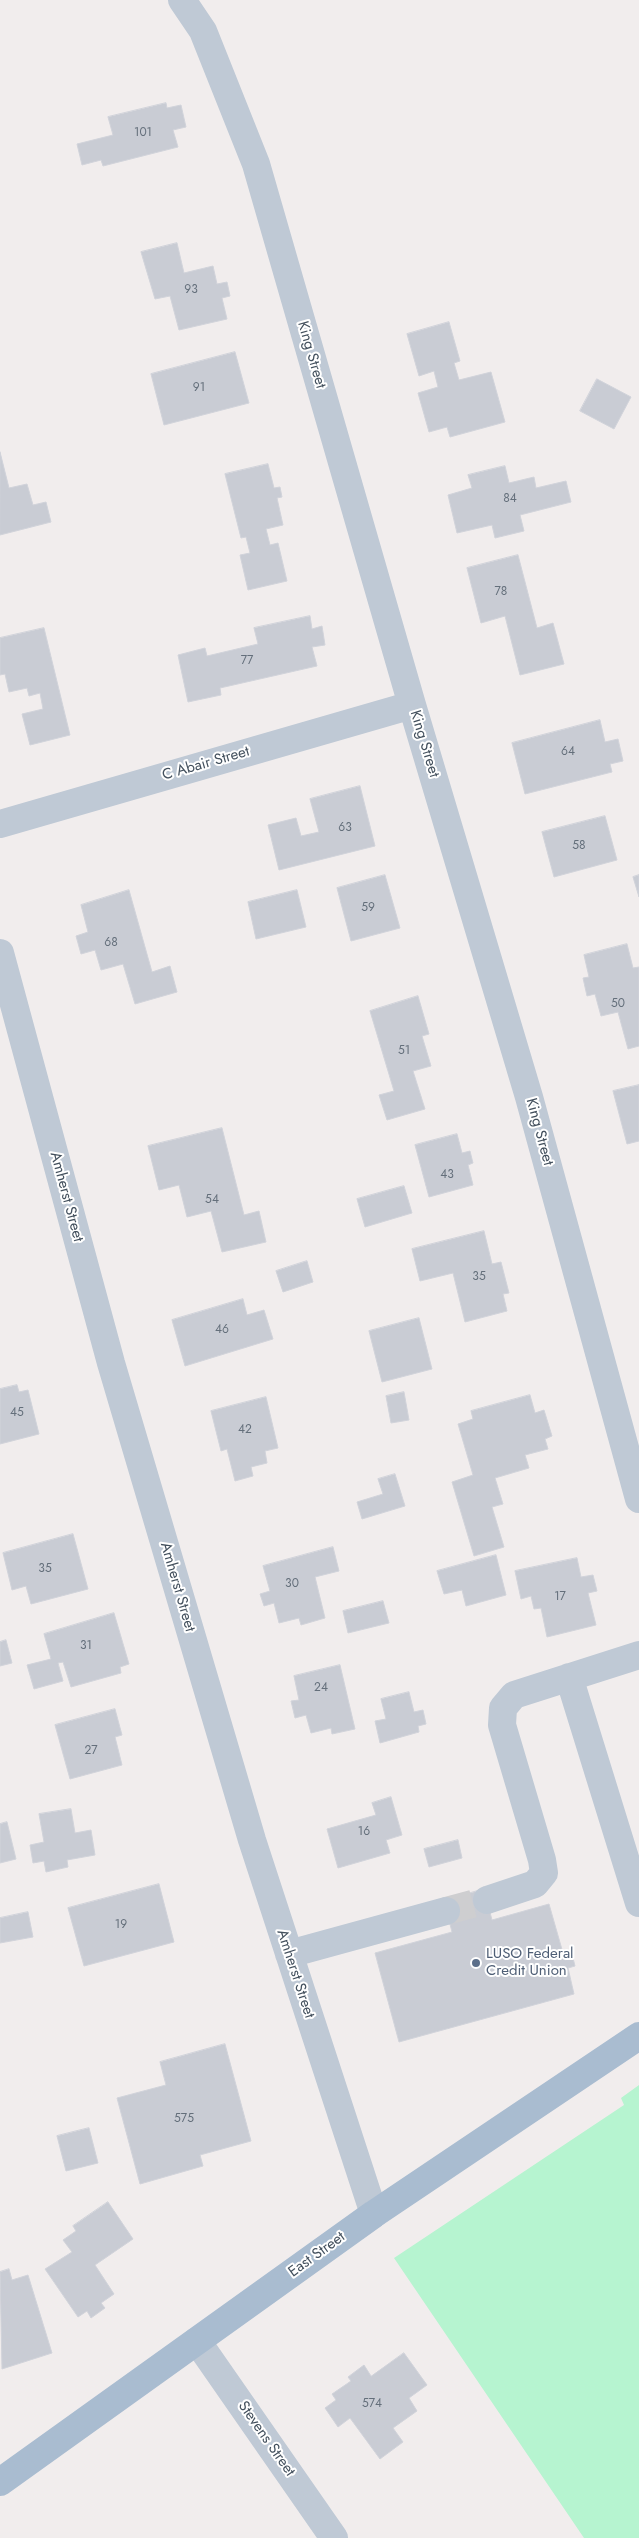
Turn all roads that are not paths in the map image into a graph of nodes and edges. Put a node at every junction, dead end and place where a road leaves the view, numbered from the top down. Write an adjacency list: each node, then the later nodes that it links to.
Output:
1 (182, 0): 2 (street, King Street)
2 (412, 705): 3 (street, C Abair Street); 5 (street, King Street)
3 (0, 824)
4 (0, 953): 11 (street, Amherst Street)
5 (639, 1499)
6 (639, 1655): 7 (street)
7 (569, 1678): 8 (street); 9 (street)
8 (486, 1900)
9 (639, 1903)
10 (446, 1911): 11 (street)
11 (289, 1954): 13 (street, Amherst Street)
12 (639, 2036): 13 (main road, East Street)
13 (374, 2214): 14 (main road, East Street)
14 (197, 2341): 15 (main road, East Street); 16 (street, Stevens Street)
15 (0, 2482)
16 (334, 2538)

